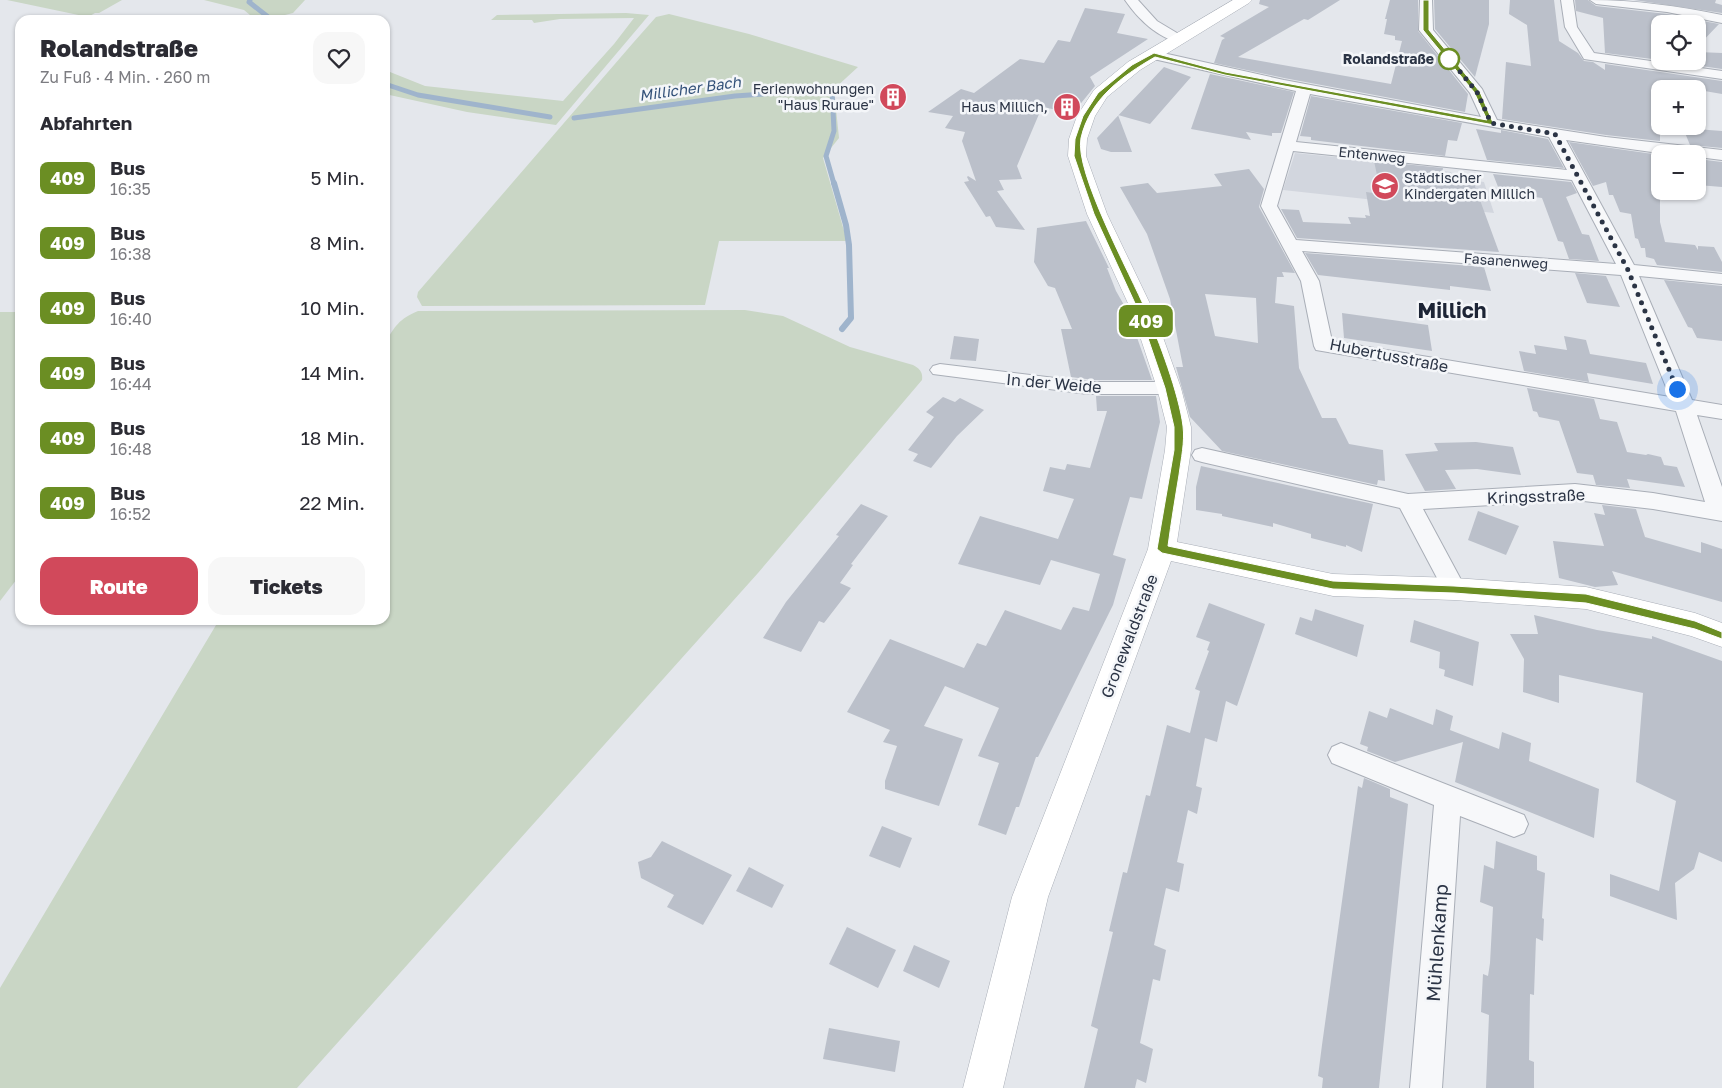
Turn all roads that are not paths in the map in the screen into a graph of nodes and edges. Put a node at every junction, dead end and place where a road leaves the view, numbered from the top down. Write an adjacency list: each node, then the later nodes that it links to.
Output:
1 (1131, 0): 7 (street)
2 (1244, 0): 7 (main road, Gronewaldstraße)
3 (1426, 0): 11 (street)
4 (1567, 0): 9 (street)
5 (1596, 0): 6 (street)
6 (1722, 19)
7 (1180, 39): 8 (main road, Gronewaldstraße)
8 (1154, 55): 10 (street); 20 (main road, Gronewaldstraße)
9 (1722, 75)
10 (1304, 89): 11 (street); 13 (street, Hubertusstraße)
11 (1491, 123): 12 (street)
12 (1555, 134): 14 (street); 15 (street)
13 (1286, 146): 15 (street, Entenweg); 16 (street, Hubertusstraße)
14 (1722, 155)
15 (1577, 176): 17 (street)
16 (1291, 245): 17 (street, Fasanenweg); 21 (street, Hubertusstraße)
17 (1628, 270): 18 (street, Fasanenweg); 21 (street)
18 (1722, 279)
19 (940, 370): 20 (street, In der Weide)
20 (1169, 388): 26 (main road, Gronewaldstraße)
21 (1684, 406): 22 (street, Hubertusstraße); 25 (street)
22 (1722, 412)
23 (1202, 455): 24 (street, Kringsstraße)
24 (1408, 502): 25 (street, Kringsstraße); 27 (street)
25 (1721, 513)
26 (1162, 549): 27 (main road); 32 (main road, Gronewaldstraße)
27 (1454, 590): 28 (main road)
28 (1722, 635)
29 (1341, 755): 30 (street)
30 (1448, 798): 31 (street); 33 (street, Mühlenkamp)
31 (1514, 824)
32 (983, 1088)
33 (1426, 1088)

